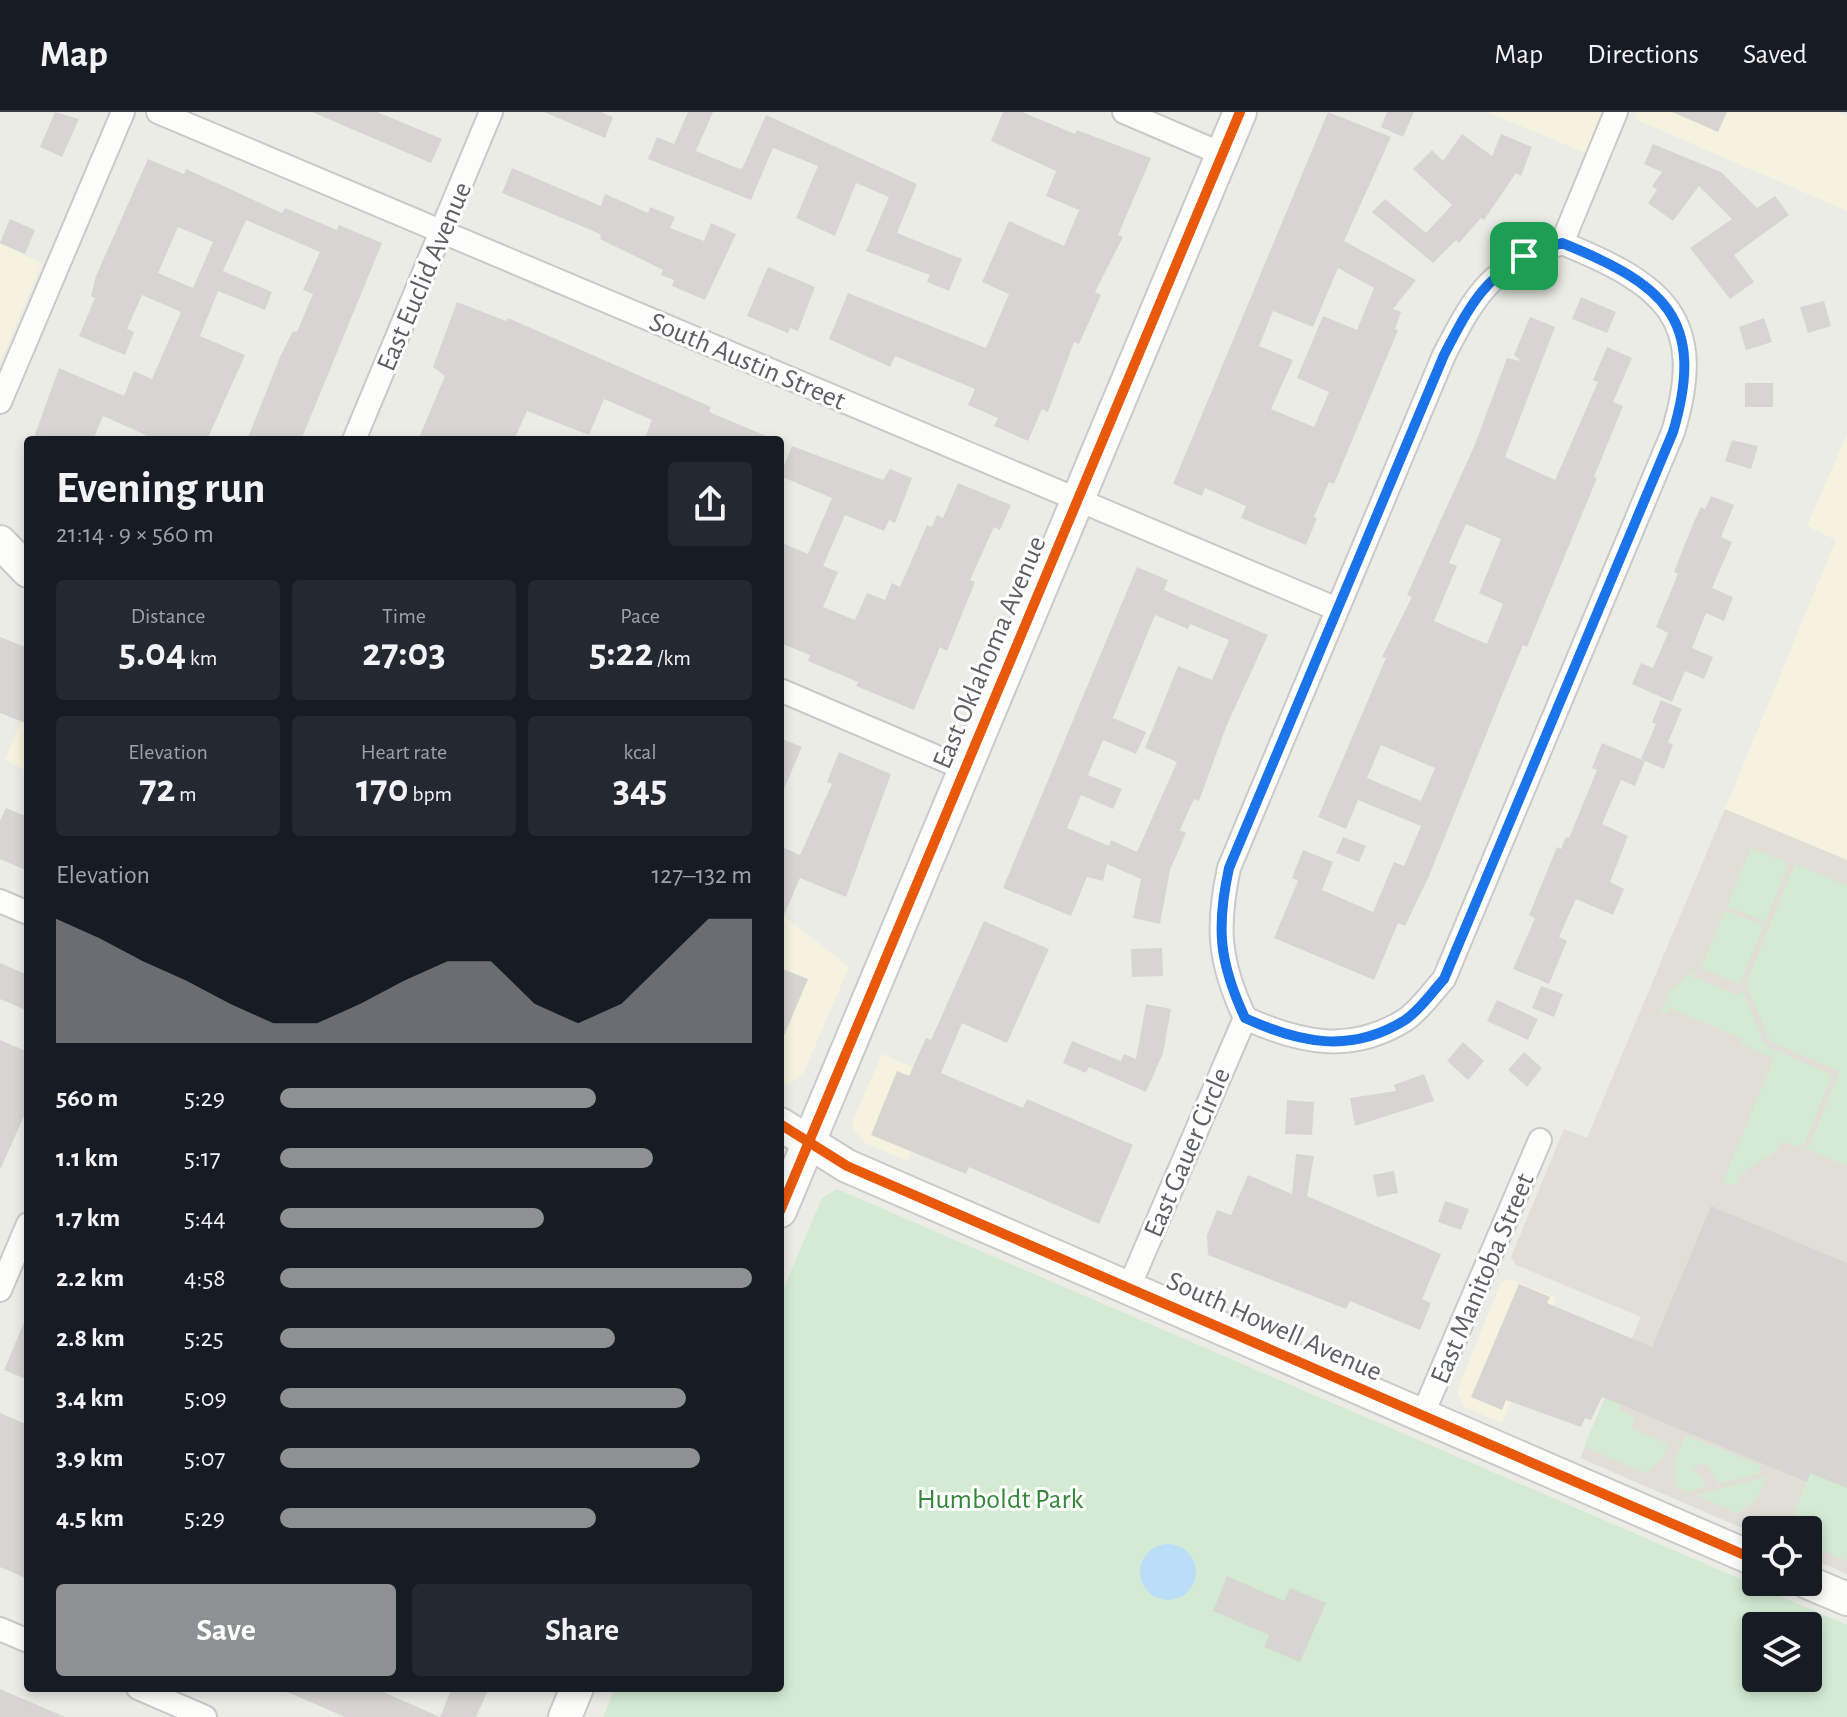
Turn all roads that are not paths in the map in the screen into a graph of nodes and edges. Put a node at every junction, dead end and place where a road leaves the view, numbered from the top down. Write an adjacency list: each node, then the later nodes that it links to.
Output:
1 (123, 112): 10 (street)
2 (158, 112): 8 (street, South Austin Street)
3 (491, 112): 8 (street, East Euclid Avenue)
4 (1124, 112): 7 (street)
5 (1240, 112): 7 (main road, East Oklahoma Avenue)
6 (1616, 112): 9 (street)
7 (1222, 154): 12 (main road, East Oklahoma Avenue)
8 (441, 231): 11 (street, East Euclid Avenue); 12 (street, South Austin Street)
9 (1562, 243): 17 (street); 22 (street)
10 (0, 402)
11 (356, 436)
12 (1078, 500): 17 (street, South Austin Street); 19 (main road, East Oklahoma Avenue)
13 (0, 542): 15 (main road)
14 (0, 567): 16 (main road)
15 (24, 567)
16 (24, 580)
17 (1337, 609): 22 (street)
18 (784, 692): 19 (street)
19 (965, 769): 25 (main road, East Oklahoma Avenue)
20 (0, 901): 21 (street)
21 (24, 911)
22 (1245, 1018): 29 (street, East Gauer Circle)
23 (784, 1127): 25 (main road, South Howell Avenue)
24 (1540, 1140): 30 (street, East Manitoba Street)
25 (809, 1143): 26 (main road, East Oklahoma Avenue); 29 (main road, South Howell Avenue)
26 (784, 1202)
27 (24, 1235): 28 (street)
28 (9, 1276)
29 (1129, 1287): 30 (main road, South Howell Avenue)
30 (1422, 1416): 31 (main road, South Howell Avenue)
31 (1742, 1554)
32 (1822, 1588): 33 (main road)
33 (1847, 1599)
34 (0, 1629): 35 (street)
35 (24, 1639)
36 (147, 1692): 38 (street)
37 (575, 1692): 39 (main road)
38 (205, 1717)
39 (565, 1717)

